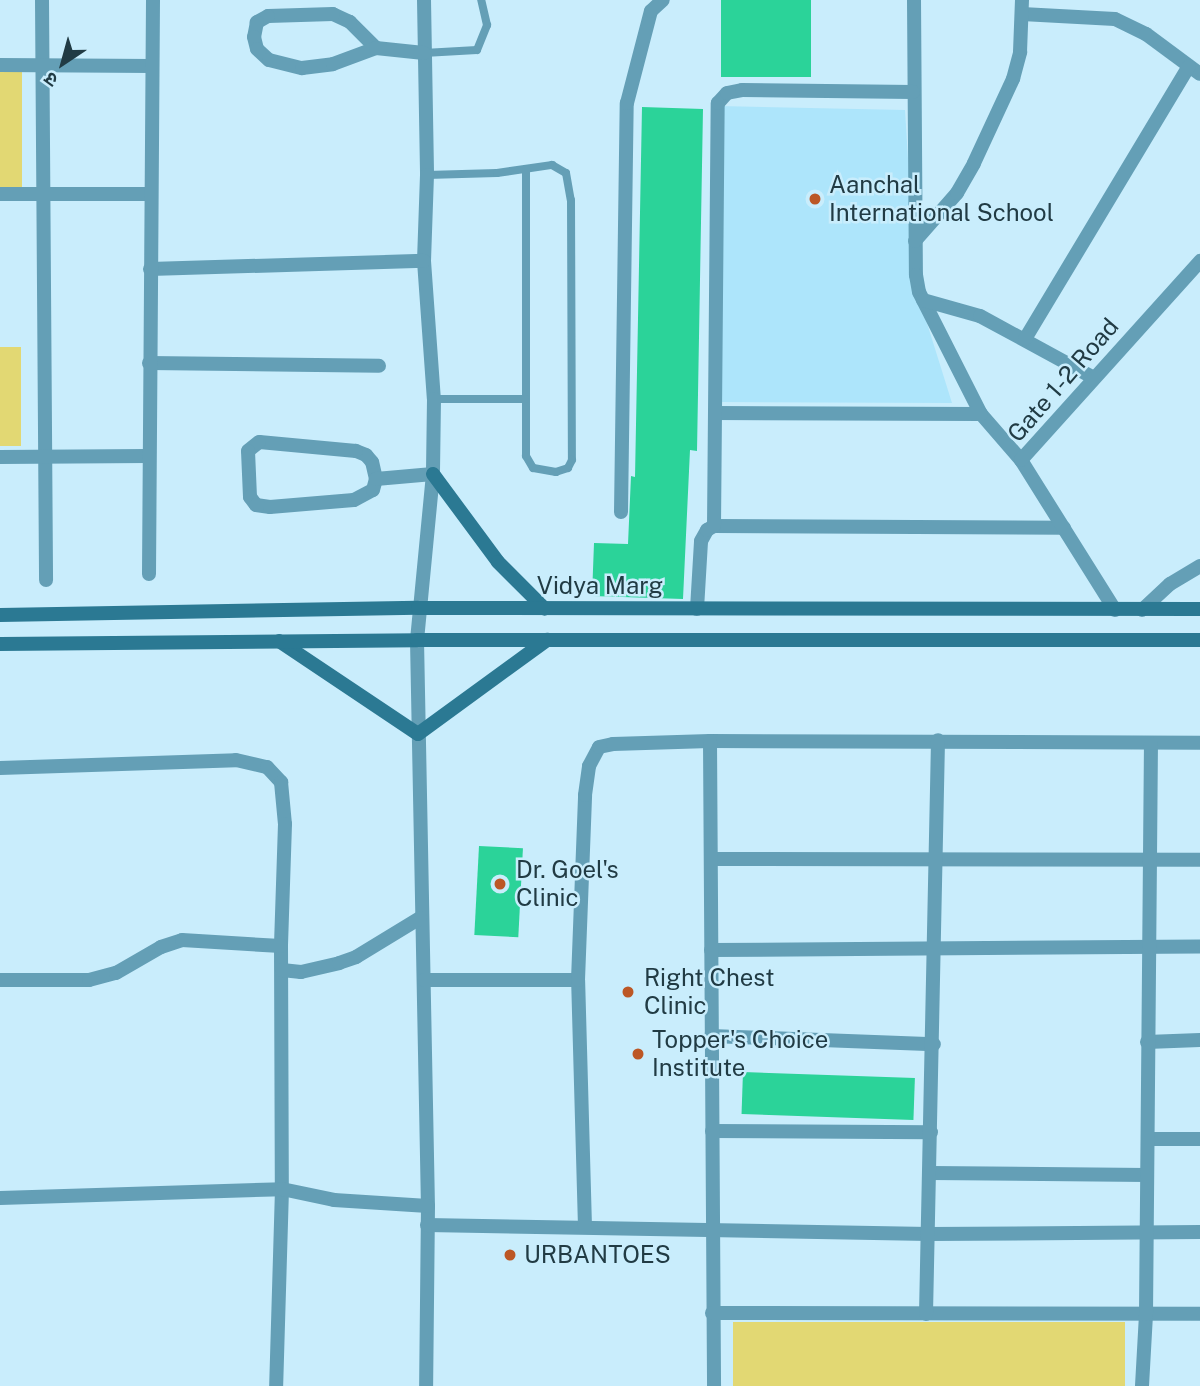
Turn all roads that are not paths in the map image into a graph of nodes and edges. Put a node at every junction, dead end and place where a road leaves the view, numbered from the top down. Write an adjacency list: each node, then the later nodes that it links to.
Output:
1 (42, 0): 11 (street)
2 (153, 0): 12 (street)
3 (424, 0): 9 (street)
4 (481, 0): 9 (lane)
5 (663, 0): 39 (street)
6 (914, 0): 14 (street)
7 (1022, 7): 13 (street); 20 (street)
8 (376, 48): 8 (street); 9 (street)
9 (424, 53): 16 (street)
10 (0, 65): 11 (street)
11 (41, 65): 12 (street); 18 (street)
12 (152, 66): 19 (street)
13 (1195, 70): 25 (street)
14 (913, 92): 20 (street); 31 (street)
15 (526, 169): 16 (lane); 30 (lane); 30 (lane)
16 (427, 175): 21 (street)
17 (0, 194): 18 (street)
18 (41, 194): 19 (street); 35 (street)
19 (150, 194): 23 (street)
20 (915, 241): 24 (street)
21 (424, 261): 23 (street); 29 (street)
22 (1200, 261): 28 (street, Gate 1-2 Road)
23 (150, 270): 26 (street)
24 (923, 300): 25 (street); 32 (street)
25 (1025, 339): 28 (street)
26 (149, 363): 27 (street); 33 (street)
27 (379, 366)
28 (1094, 378): 36 (street, Gate 1-2 Road)
29 (434, 399): 30 (lane); 37 (street)
30 (525, 399)
31 (715, 412): 32 (street); 40 (street)
32 (981, 414): 36 (street)
33 (148, 456): 35 (street); 43 (street)
34 (0, 457): 35 (street)
35 (43, 458): 44 (street)
36 (1021, 460): 41 (street, Gate 1-2 Road)
37 (433, 474): 38 (street); 45 (street); 46 (main road)
38 (376, 479): 38 (street)
39 (621, 512)
40 (714, 526): 41 (street); 47 (street)
41 (1064, 528): 49 (street, Gate 1-2 Road)
42 (1200, 566): 50 (street)
43 (149, 573)
44 (46, 580)
45 (418, 608): 46 (main road, Vidya Marg); 51 (main road, Vidya Marg); 52 (street)
46 (545, 609): 47 (main road, Vidya Marg)
47 (697, 609): 49 (main road, Vidya Marg)
48 (1200, 609): 50 (main road, Vidya Marg)
49 (1115, 610): 50 (main road, Vidya Marg)
50 (1142, 610)
51 (0, 615)
52 (417, 640): 53 (main road); 55 (main road); 57 (street)
53 (547, 640): 54 (main road); 57 (main road)
54 (1200, 640)
55 (279, 641): 56 (main road); 57 (main road)
56 (0, 644)
57 (418, 734): 67 (street)
58 (938, 740): 59 (street); 61 (street); 63 (street)
59 (710, 741): 64 (street); 76 (street)
60 (1200, 743): 61 (street)
61 (1152, 744): 65 (street)
62 (0, 768): 68 (street)
63 (936, 858): 64 (street); 65 (street); 71 (street)
64 (711, 859): 72 (street)
65 (1149, 860): 66 (street); 69 (street)
66 (1200, 860)
67 (420, 918): 73 (street); 75 (street)
68 (281, 946): 73 (street); 74 (street)
69 (1150, 946): 70 (street); 71 (street); 79 (street)
70 (1200, 947)
71 (934, 949): 72 (street); 80 (street)
72 (711, 950): 77 (street)
73 (282, 970): 87 (street)
74 (0, 980)
75 (424, 980): 76 (street); 89 (street)
76 (579, 980): 91 (street)
77 (712, 1036): 80 (street); 81 (street)
78 (1200, 1040): 79 (street)
79 (1147, 1042): 83 (street)
80 (934, 1044): 82 (street)
81 (712, 1131): 82 (street); 92 (street)
82 (932, 1132): 85 (street)
83 (1148, 1139): 84 (street); 86 (street)
84 (1200, 1139)
85 (931, 1173): 86 (street); 95 (street)
86 (1147, 1175): 93 (street)
87 (282, 1189): 88 (street); 89 (street); 100 (street)
88 (0, 1198)
89 (428, 1206): 90 (street)
90 (428, 1225): 91 (street); 101 (street)
91 (585, 1227): 92 (street)
92 (712, 1228): 95 (street); 96 (street)
93 (1147, 1231): 94 (street); 95 (street); 98 (street)
94 (1200, 1232)
95 (929, 1234): 97 (street)
96 (712, 1313): 97 (street); 102 (street)
97 (926, 1314): 98 (street)
98 (1146, 1314): 99 (street); 103 (street)
99 (1200, 1314)
100 (276, 1386)
101 (426, 1386)
102 (714, 1386)
103 (1142, 1386)

